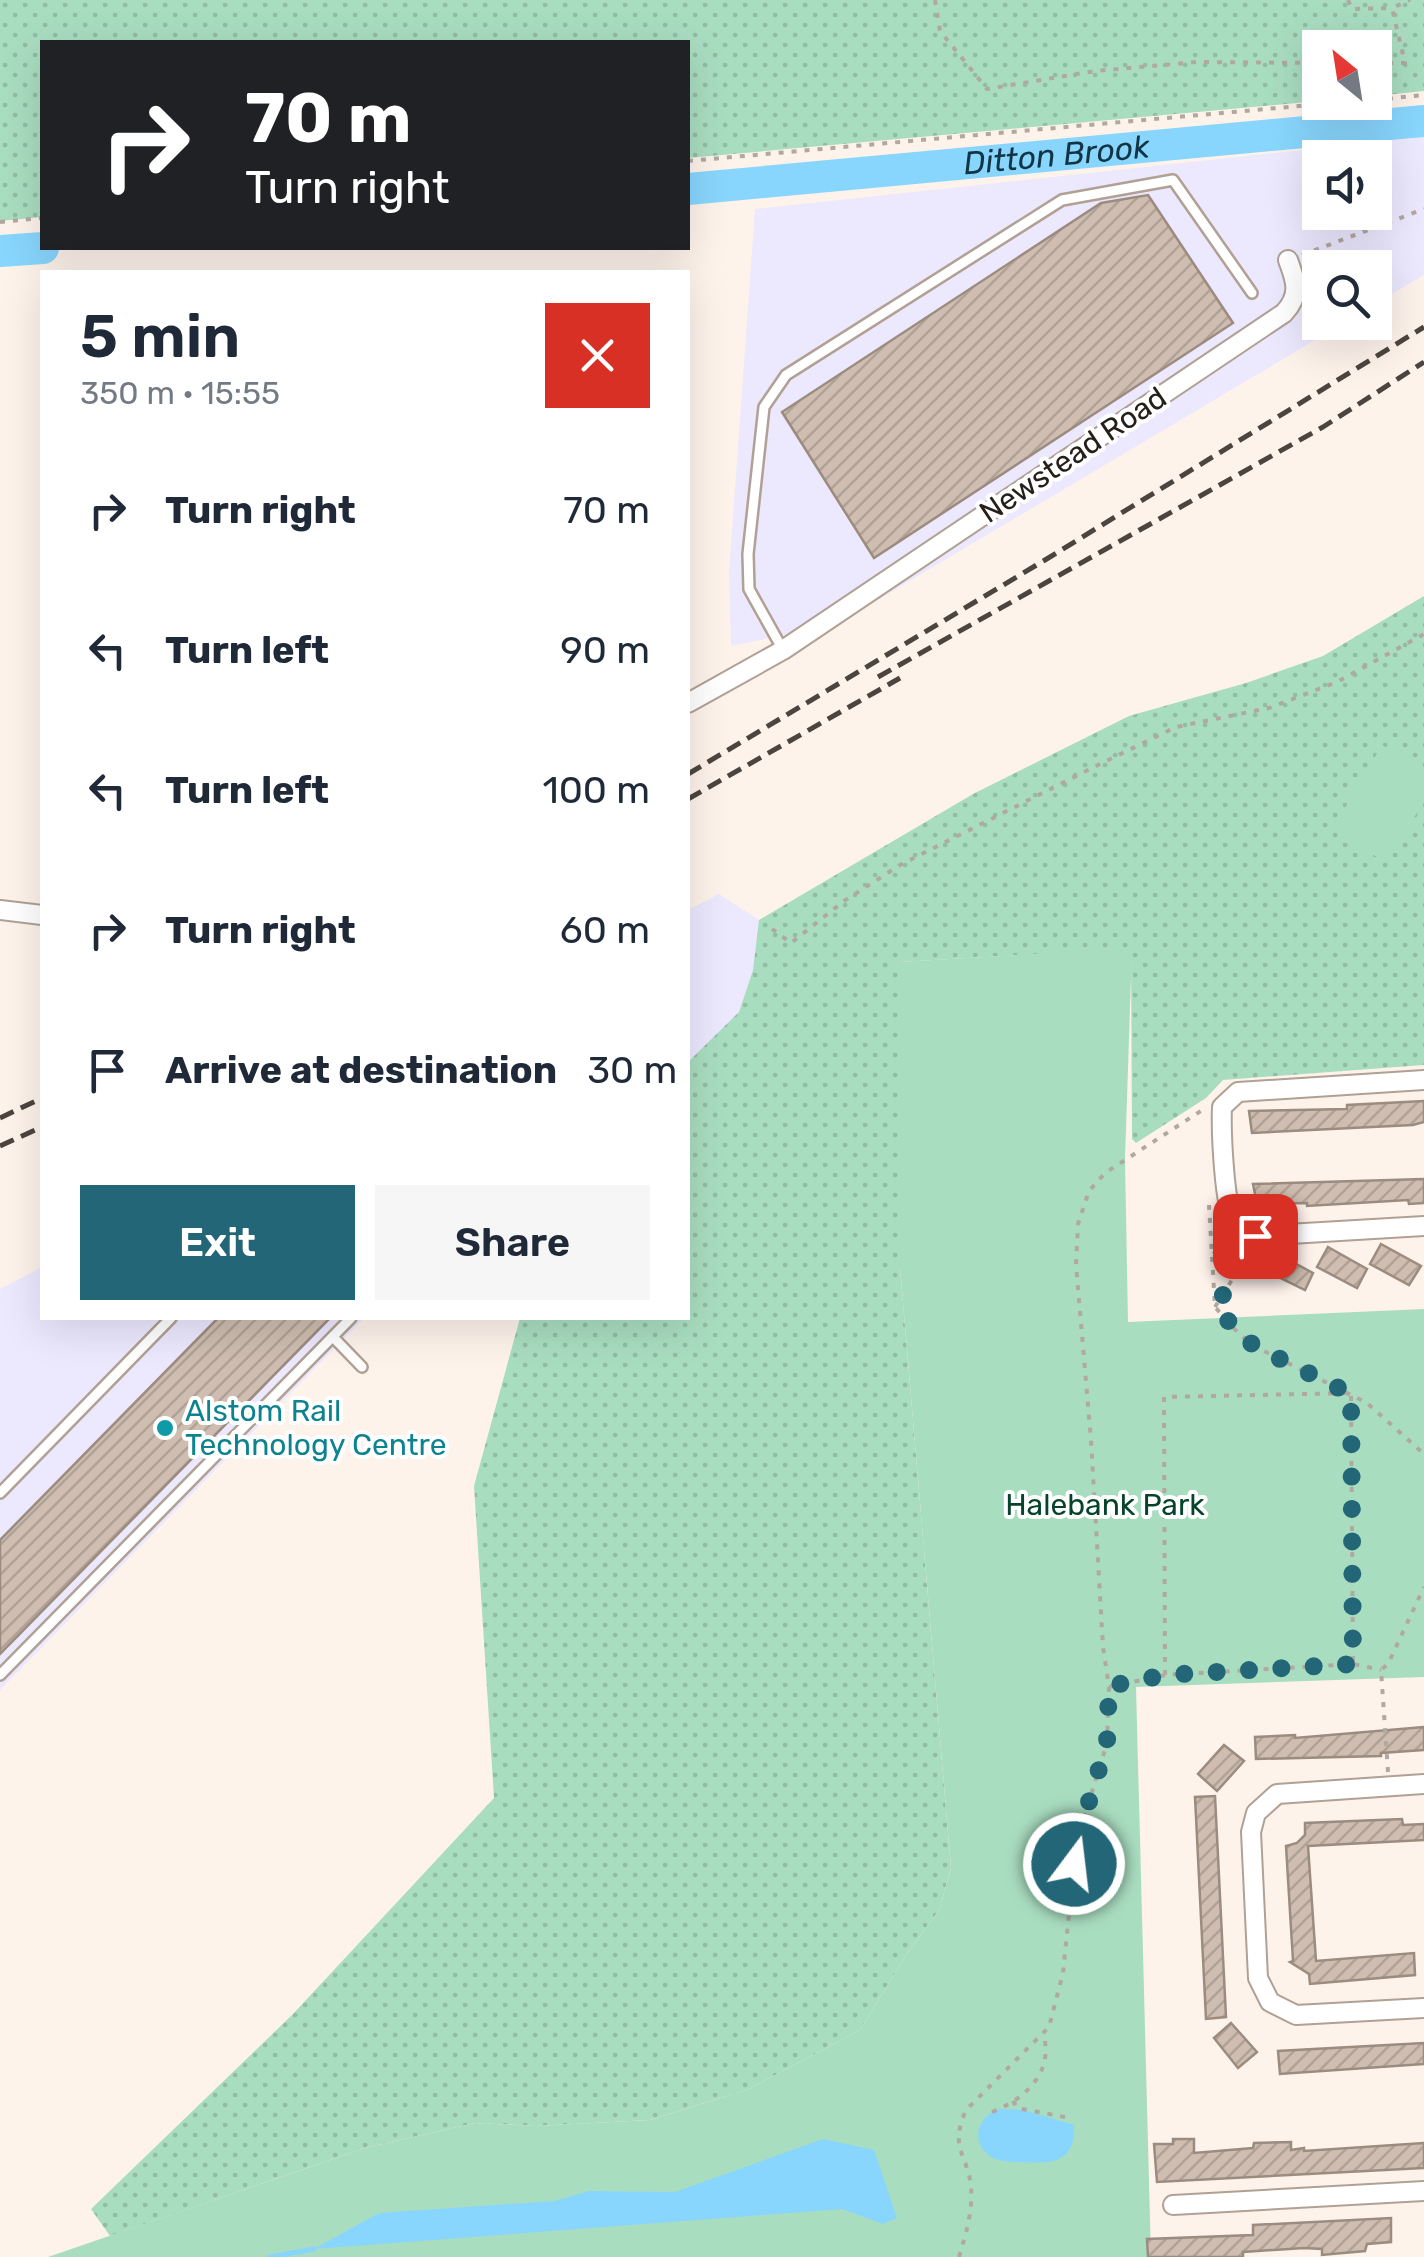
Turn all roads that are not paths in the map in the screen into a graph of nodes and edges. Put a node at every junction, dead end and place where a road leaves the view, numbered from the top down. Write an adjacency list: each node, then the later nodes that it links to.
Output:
1 (1288, 260): 3 (street, Newstead Road)
2 (1252, 293): 3 (lane)
3 (783, 650): 4 (street, Newstead Road)
4 (690, 701)
5 (0, 910): 6 (street)
6 (40, 915)
7 (1424, 1080): 8 (street)
8 (1424, 1226)
9 (169, 1320): 13 (lane)
10 (349, 1320): 11 (lane)
11 (333, 1338): 12 (lane); 14 (lane)
12 (362, 1367)
13 (0, 1493)
14 (0, 1675)
15 (1424, 1784): 16 (street)
16 (1424, 2008)
17 (1424, 2190): 18 (street)
18 (1197, 2204): 19 (street); 20 (street)
19 (1173, 2206)
20 (1198, 2224)

